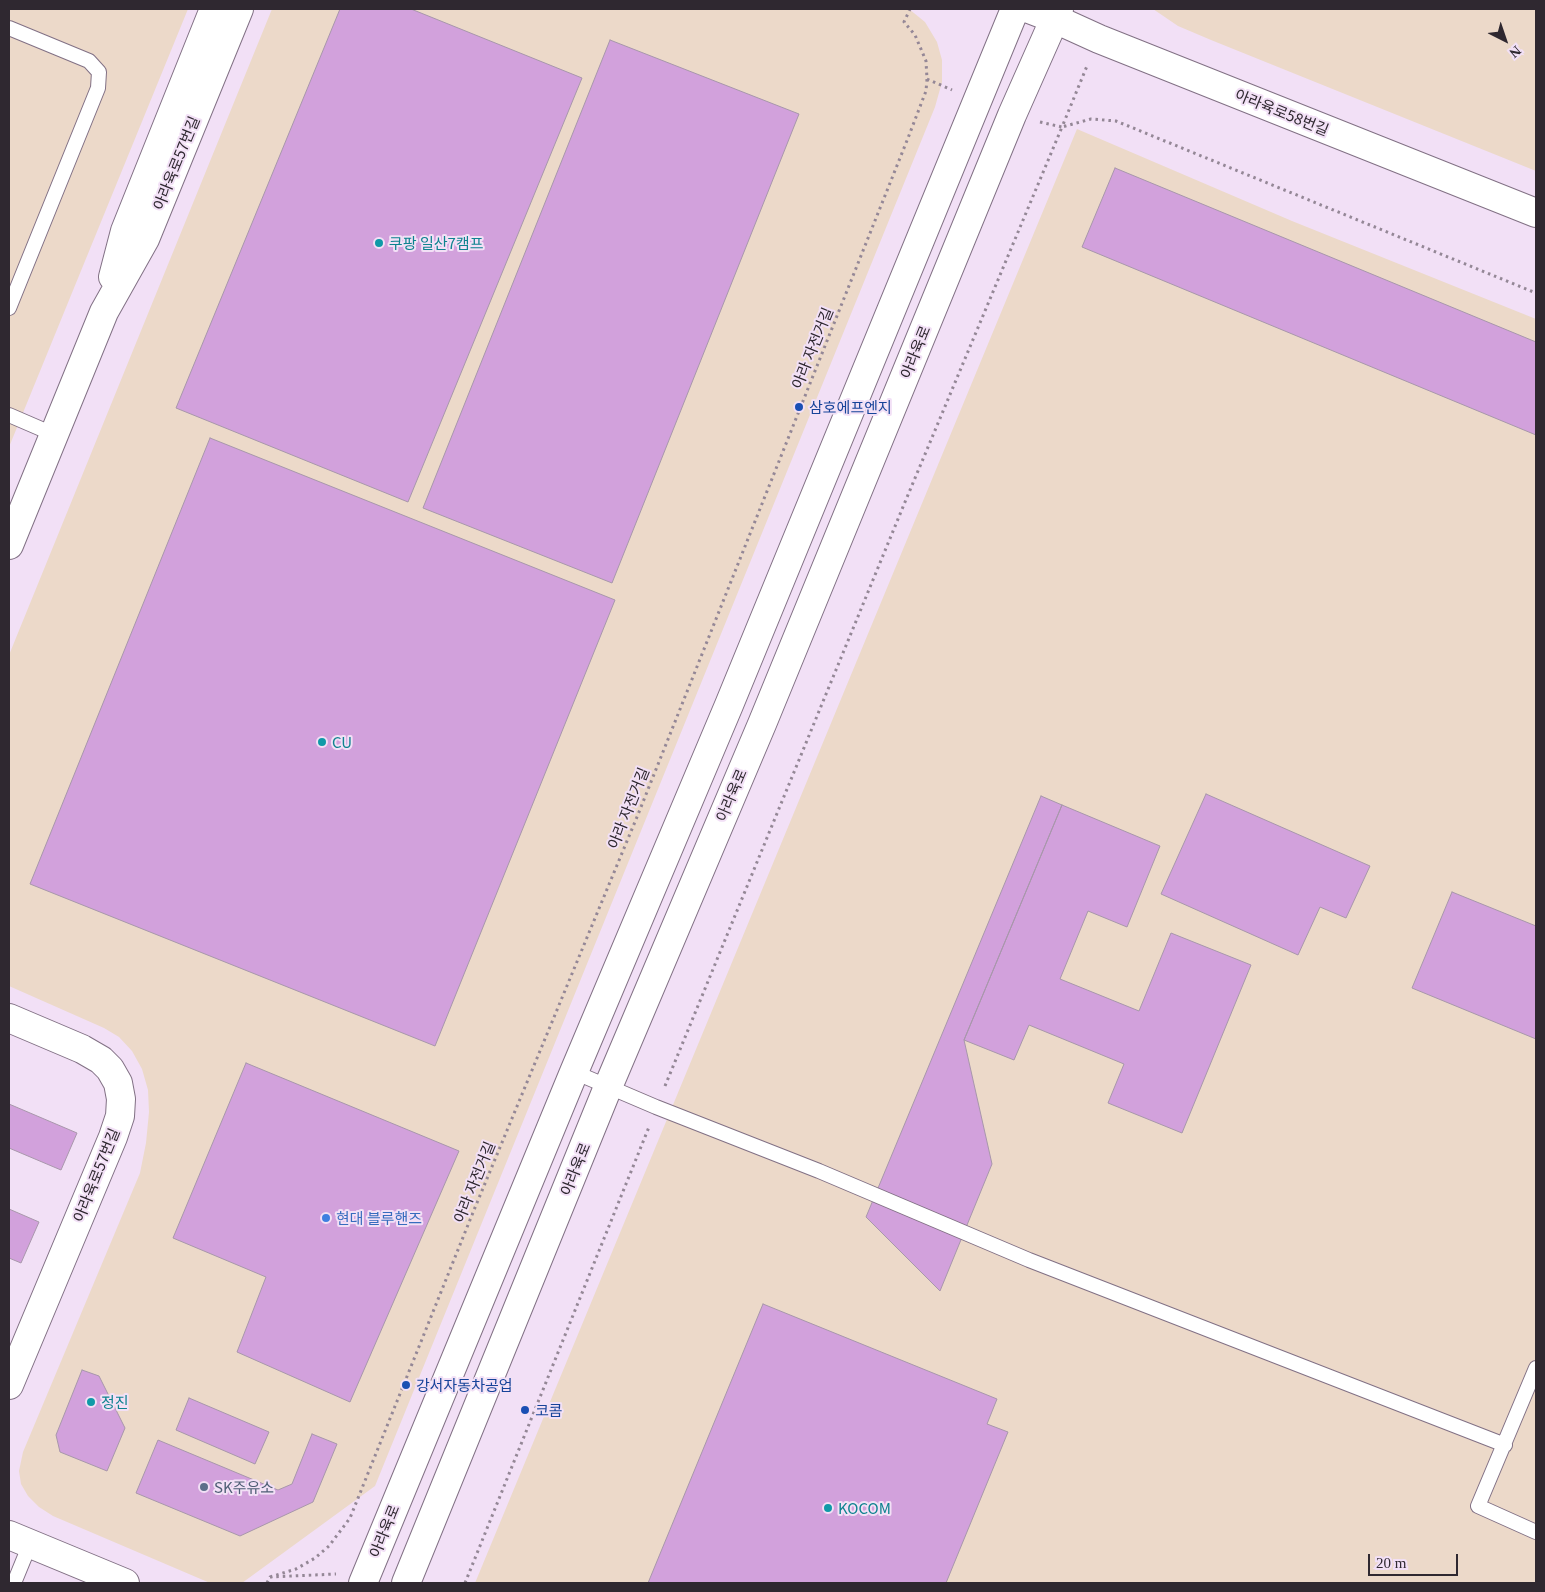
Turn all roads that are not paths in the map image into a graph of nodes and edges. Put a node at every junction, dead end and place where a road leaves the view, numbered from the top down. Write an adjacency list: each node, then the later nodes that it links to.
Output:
1 (214, 9): 9 (street, 아라육로57번길)
2 (239, 9): 9 (street, 아라육로57번길)
3 (1014, 9): 14 (street, 아라육로)
4 (1029, 9): 5 (street, 아라육로58번길)
5 (1057, 14): 7 (street, 아라육로58번길); 15 (street, 아라육로)
6 (9, 28): 8 (lane)
7 (1536, 213)
8 (9, 308)
9 (104, 312): 11 (street, 아라육로57번길)
10 (9, 415): 11 (lane)
11 (53, 434): 12 (street, 아라육로57번길)
12 (9, 545)
13 (9, 1018): 17 (street, 아라육로57번길)
14 (574, 1072): 15 (lane); 21 (street, 아라육로)
15 (608, 1087): 18 (lane); 24 (street, 아라육로)
16 (1536, 1368): 18 (lane)
17 (9, 1384)
18 (1505, 1445): 19 (lane)
19 (1536, 1532)
20 (19, 1539): 22 (lane); 23 (street)
21 (365, 1577)
22 (14, 1583)
23 (125, 1583)
24 (406, 1583)

